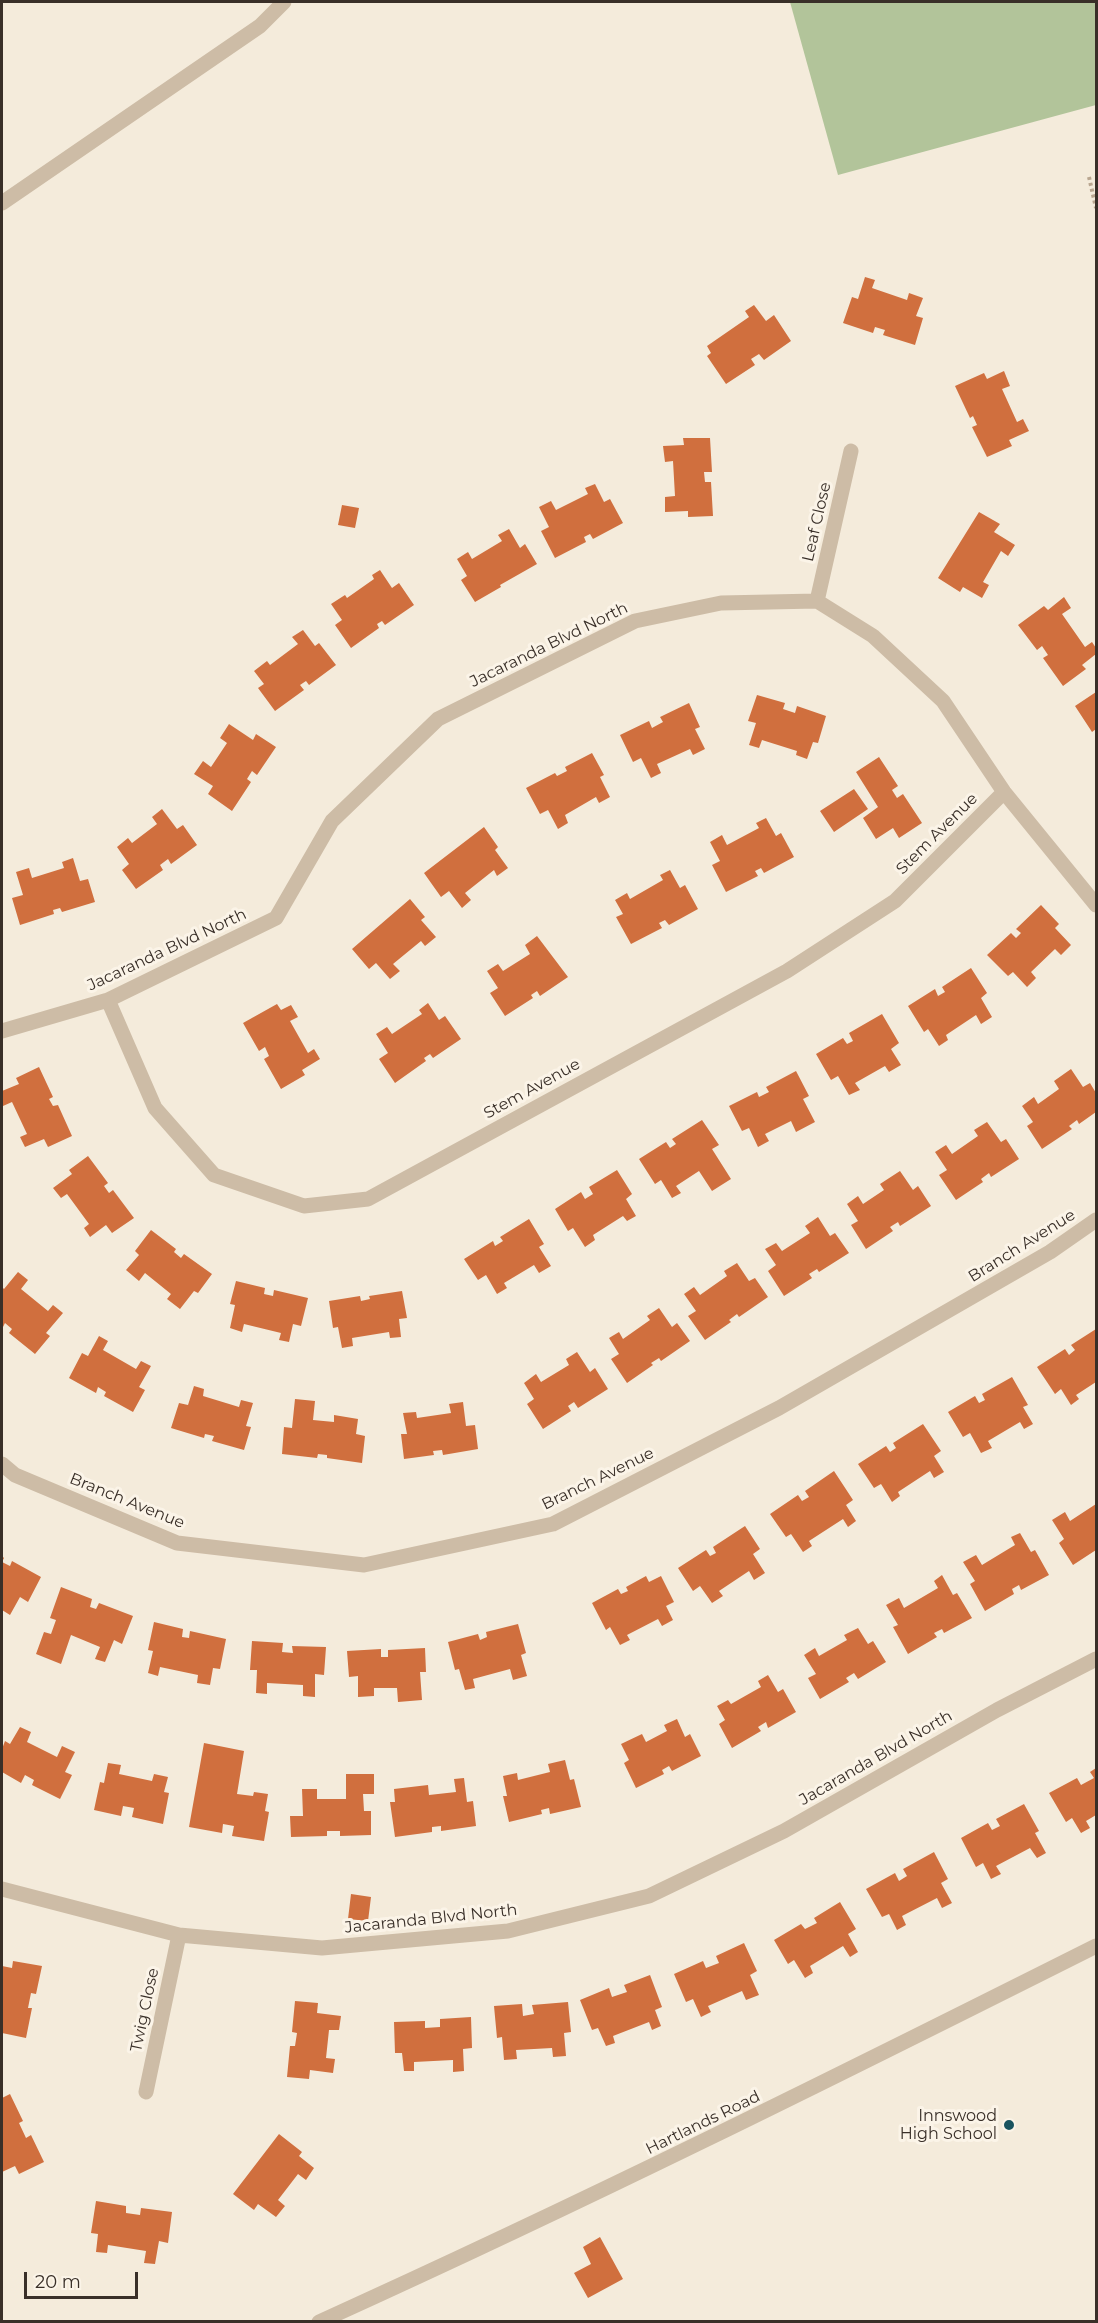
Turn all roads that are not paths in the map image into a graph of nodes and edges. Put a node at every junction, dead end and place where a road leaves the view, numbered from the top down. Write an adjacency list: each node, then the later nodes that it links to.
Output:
1 (284, 2): 2 (street)
2 (2, 203)
3 (851, 451): 4 (street, Leaf Close)
4 (817, 601): 5 (street); 7 (street, Jacaranda Blvd North)
5 (1004, 792): 6 (street); 7 (street, Stem Avenue)
6 (1096, 905)
7 (108, 1000): 8 (street, Jacaranda Blvd North)
8 (2, 1031)
9 (1096, 1220): 10 (street, Branch Avenue)
10 (2, 1464)
11 (1096, 1659): 13 (street, Jacaranda Blvd North)
12 (2, 1889): 13 (street, Jacaranda Blvd North)
13 (179, 1935): 15 (street, Twig Close)
14 (1096, 1946): 16 (street, Hartlands Road)
15 (146, 2092)
16 (319, 2322)

